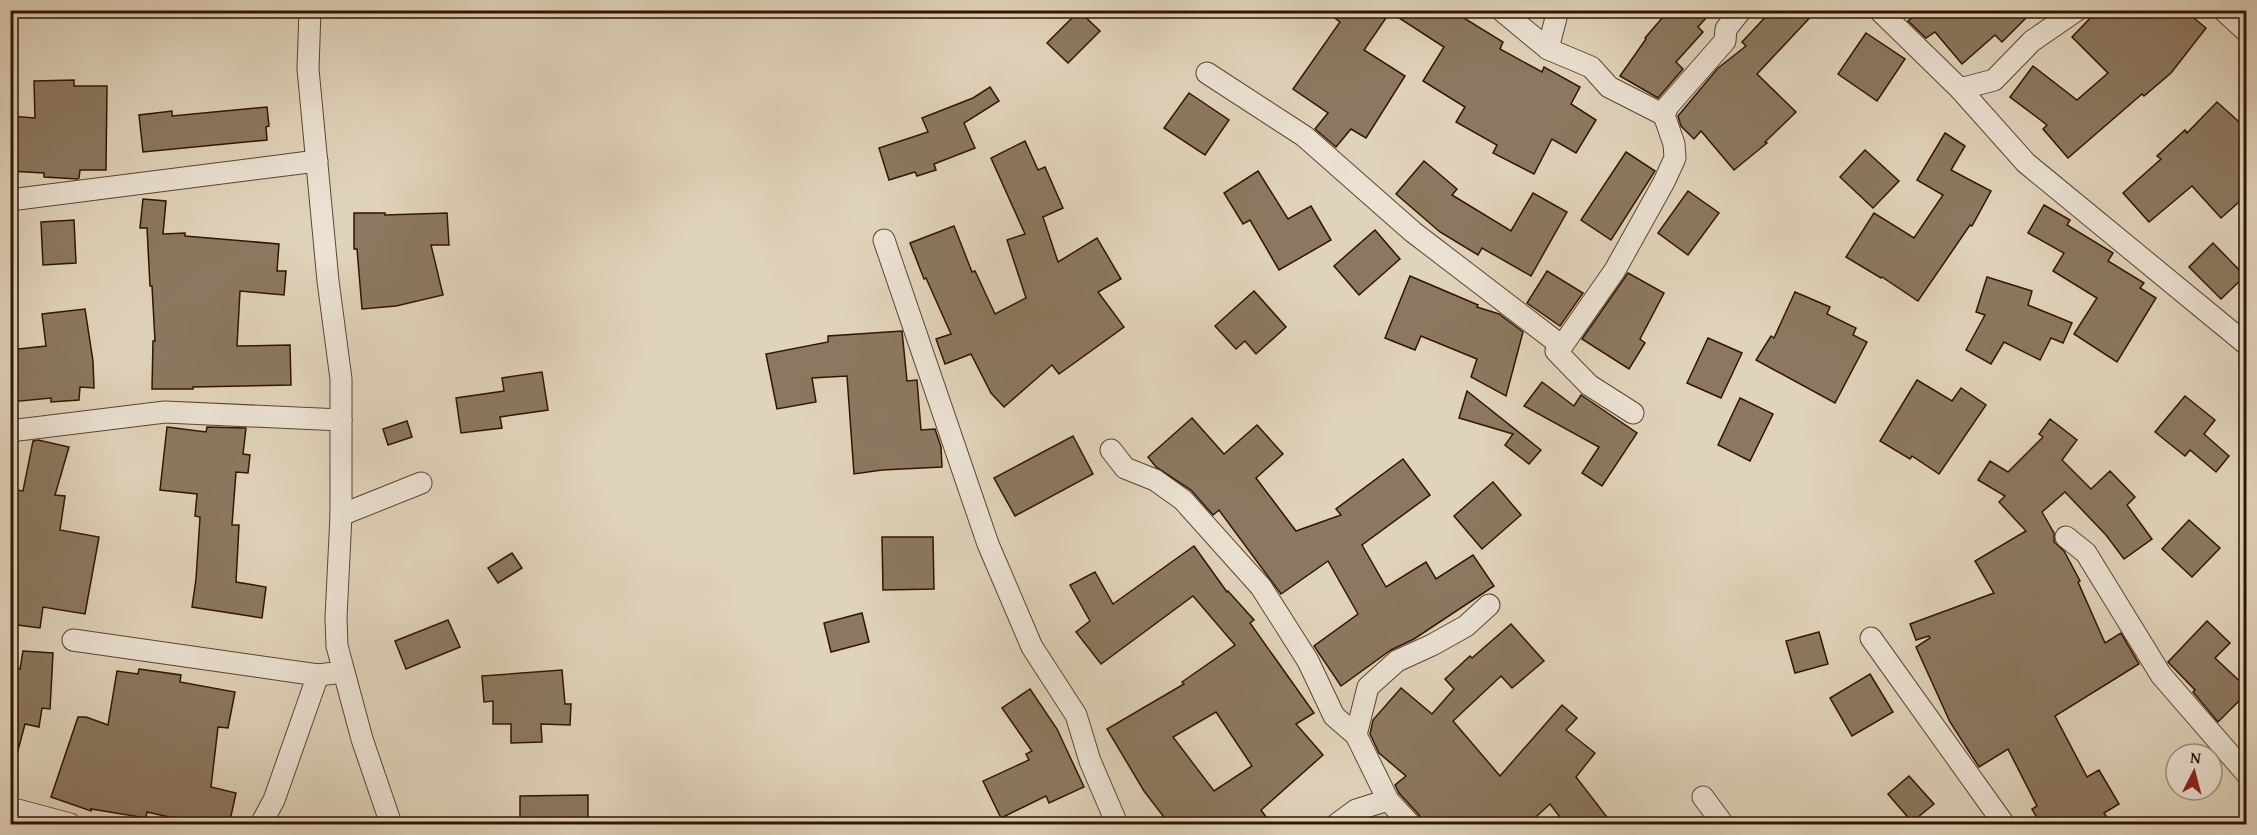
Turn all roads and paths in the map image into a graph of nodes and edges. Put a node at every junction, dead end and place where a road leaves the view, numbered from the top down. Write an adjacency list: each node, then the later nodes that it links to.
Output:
1 (310, 10): 13 (street)
2 (1502, 10): 9 (street)
3 (1558, 10): 9 (street)
4 (1742, 10): 12 (street)
5 (1879, 10): 11 (street)
6 (2077, 10): 11 (street)
7 (2223, 10): 8 (street)
8 (2247, 31)
9 (1548, 49): 12 (street)
10 (1207, 73): 17 (street)
11 (1960, 89): 16 (street)
12 (1664, 115): 17 (street)
13 (317, 160): 14 (street); 19 (street)
14 (10, 200)
15 (884, 240): 40 (street)
16 (2245, 343)
17 (1562, 346): 18 (street)
18 (1633, 413)
19 (341, 420): 20 (street); 23 (street)
20 (10, 431)
21 (1111, 450): 31 (street)
22 (421, 483): 23 (street)
23 (341, 515): 28 (street)
24 (2066, 537): 33 (street)
25 (1489, 605): 30 (street)
26 (1871, 638): 44 (street)
27 (73, 640): 29 (street)
28 (343, 672): 29 (street); 39 (street)
29 (318, 675): 38 (street)
30 (1368, 687): 31 (street); 32 (street)
31 (1334, 716): 32 (street)
32 (1356, 735): 35 (street)
33 (2247, 773)
34 (1703, 797): 43 (street)
35 (1388, 800): 41 (street); 42 (street)
36 (10, 808): 37 (street)
37 (67, 824)
38 (261, 825)
39 (390, 825)
40 (1117, 825)
41 (1337, 825)
42 (1410, 825)
43 (1723, 825)
44 (2004, 825)

